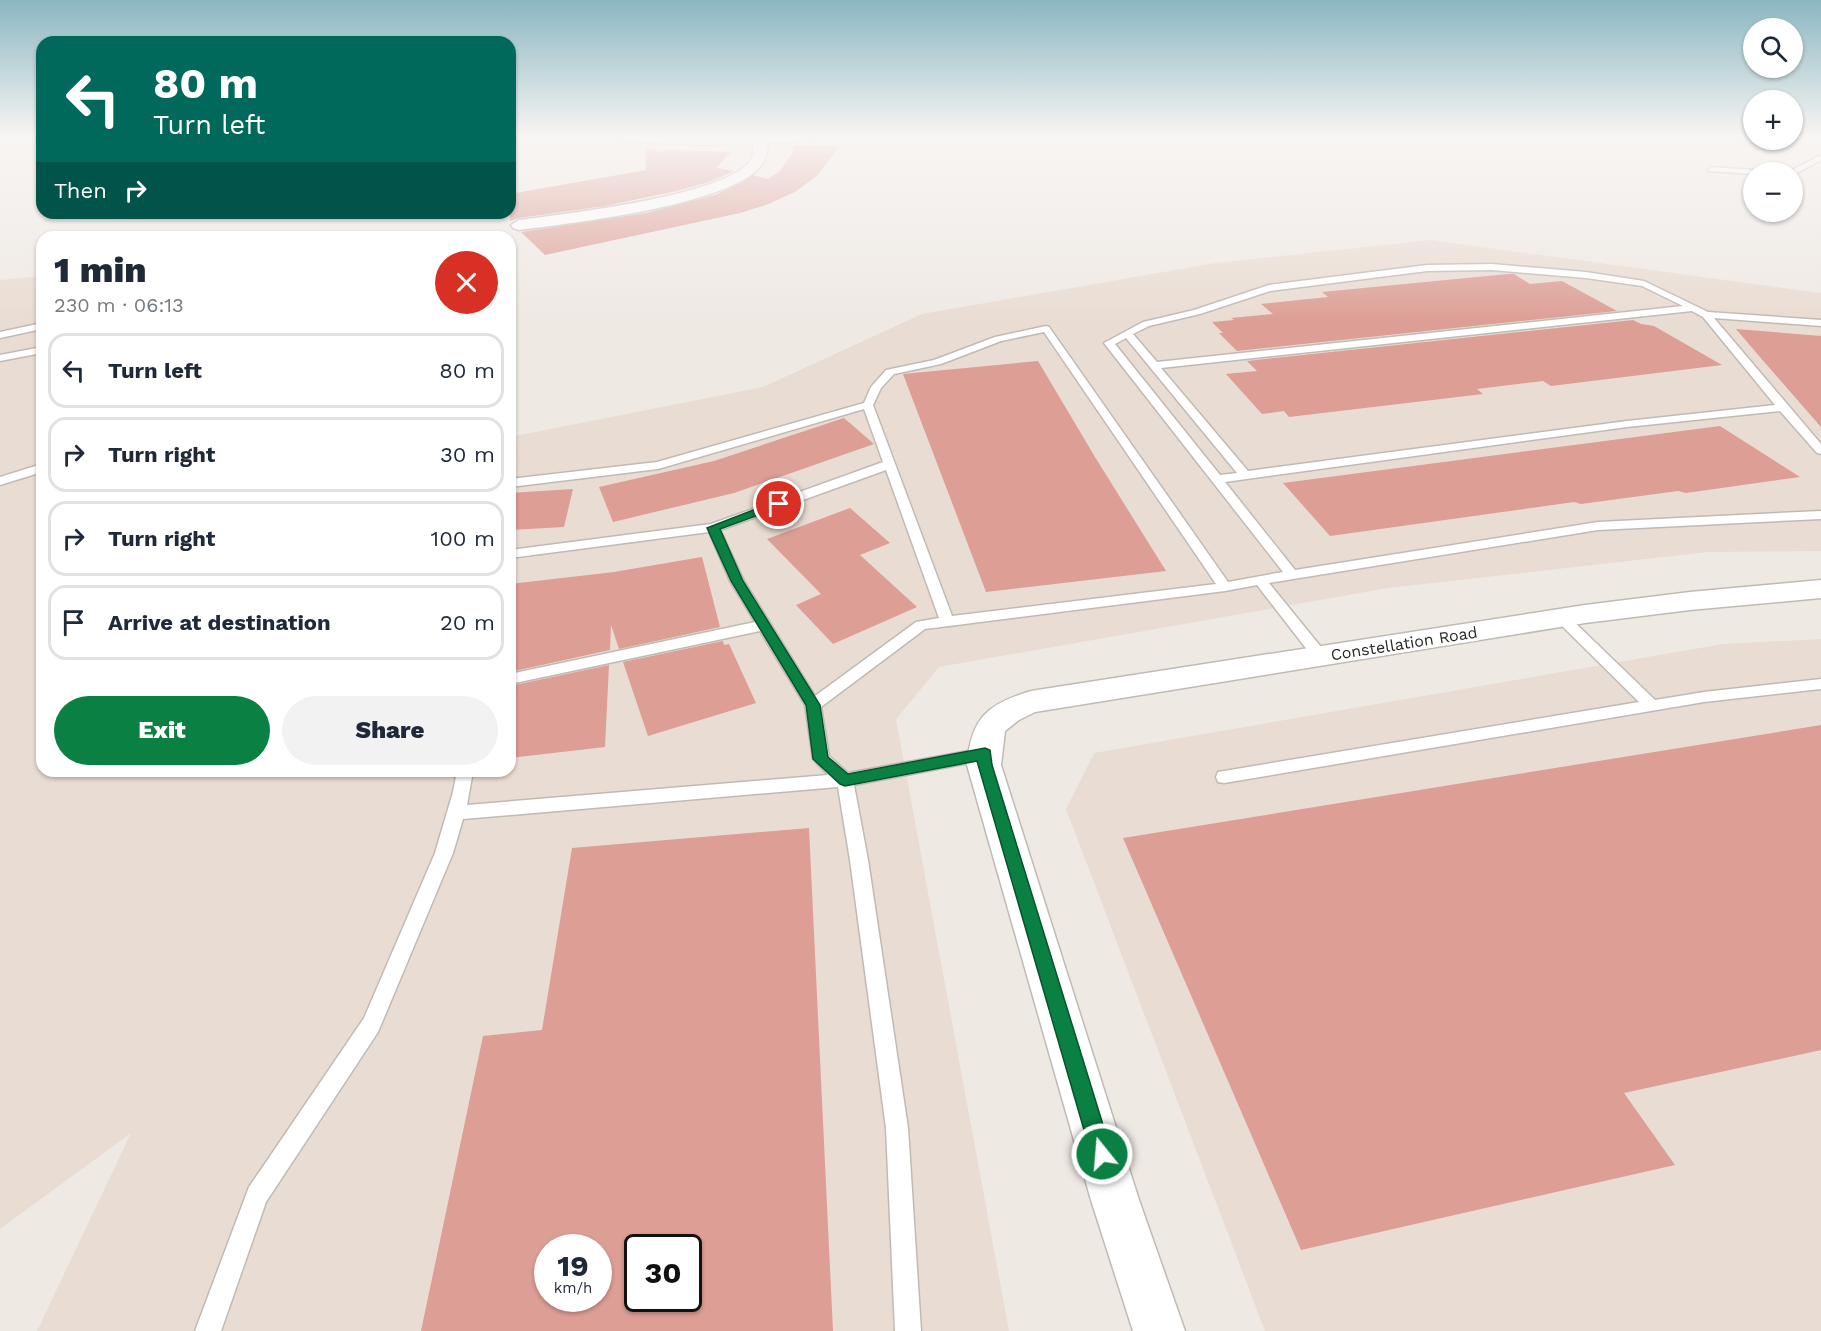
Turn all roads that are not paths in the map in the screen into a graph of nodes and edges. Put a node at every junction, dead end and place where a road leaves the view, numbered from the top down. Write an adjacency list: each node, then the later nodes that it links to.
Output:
1 (668, 199): 2 (street)
2 (519, 225)
3 (1693, 308): 4 (lane); 7 (lane); 11 (lane)
4 (1706, 315): 5 (lane); 13 (lane)
5 (1821, 323)
6 (36, 327): 8 (lane)
7 (1128, 334): 11 (lane); 18 (lane)
8 (0, 335)
9 (36, 351): 10 (lane)
10 (0, 358)
11 (1157, 366): 17 (lane)
12 (868, 405): 15 (lane); 20 (lane); 26 (lane)
13 (1783, 408): 14 (lane); 17 (lane)
14 (1821, 451)
15 (890, 464): 22 (lane); 29 (lane)
16 (36, 470): 19 (lane)
17 (1246, 476): 18 (lane)
18 (1217, 477): 24 (lane)
19 (0, 481)
20 (516, 482)
21 (1821, 515): 24 (lane)
22 (713, 528): 23 (lane); 30 (lane)
23 (516, 553)
24 (1292, 575): 25 (lane)
25 (1260, 580): 26 (lane); 31 (lane)
26 (1225, 587): 29 (lane)
27 (1821, 589): 28 (street, Constellation Road)
28 (1562, 618): 31 (street, Constellation Road); 35 (lane)
29 (947, 621): 34 (lane)
30 (764, 625): 32 (lane); 34 (lane)
31 (1320, 656): 36 (street, Constellation Road)
32 (516, 678)
33 (1821, 684): 35 (lane)
34 (813, 705): 39 (lane)
35 (1652, 706): 38 (lane)
36 (989, 737): 39 (lane); 43 (street)
37 (464, 777): 40 (lane)
38 (1224, 777)
39 (845, 780): 40 (lane); 42 (lane)
40 (456, 813): 41 (lane)
41 (208, 1331)
42 (908, 1331)
43 (1159, 1331)

